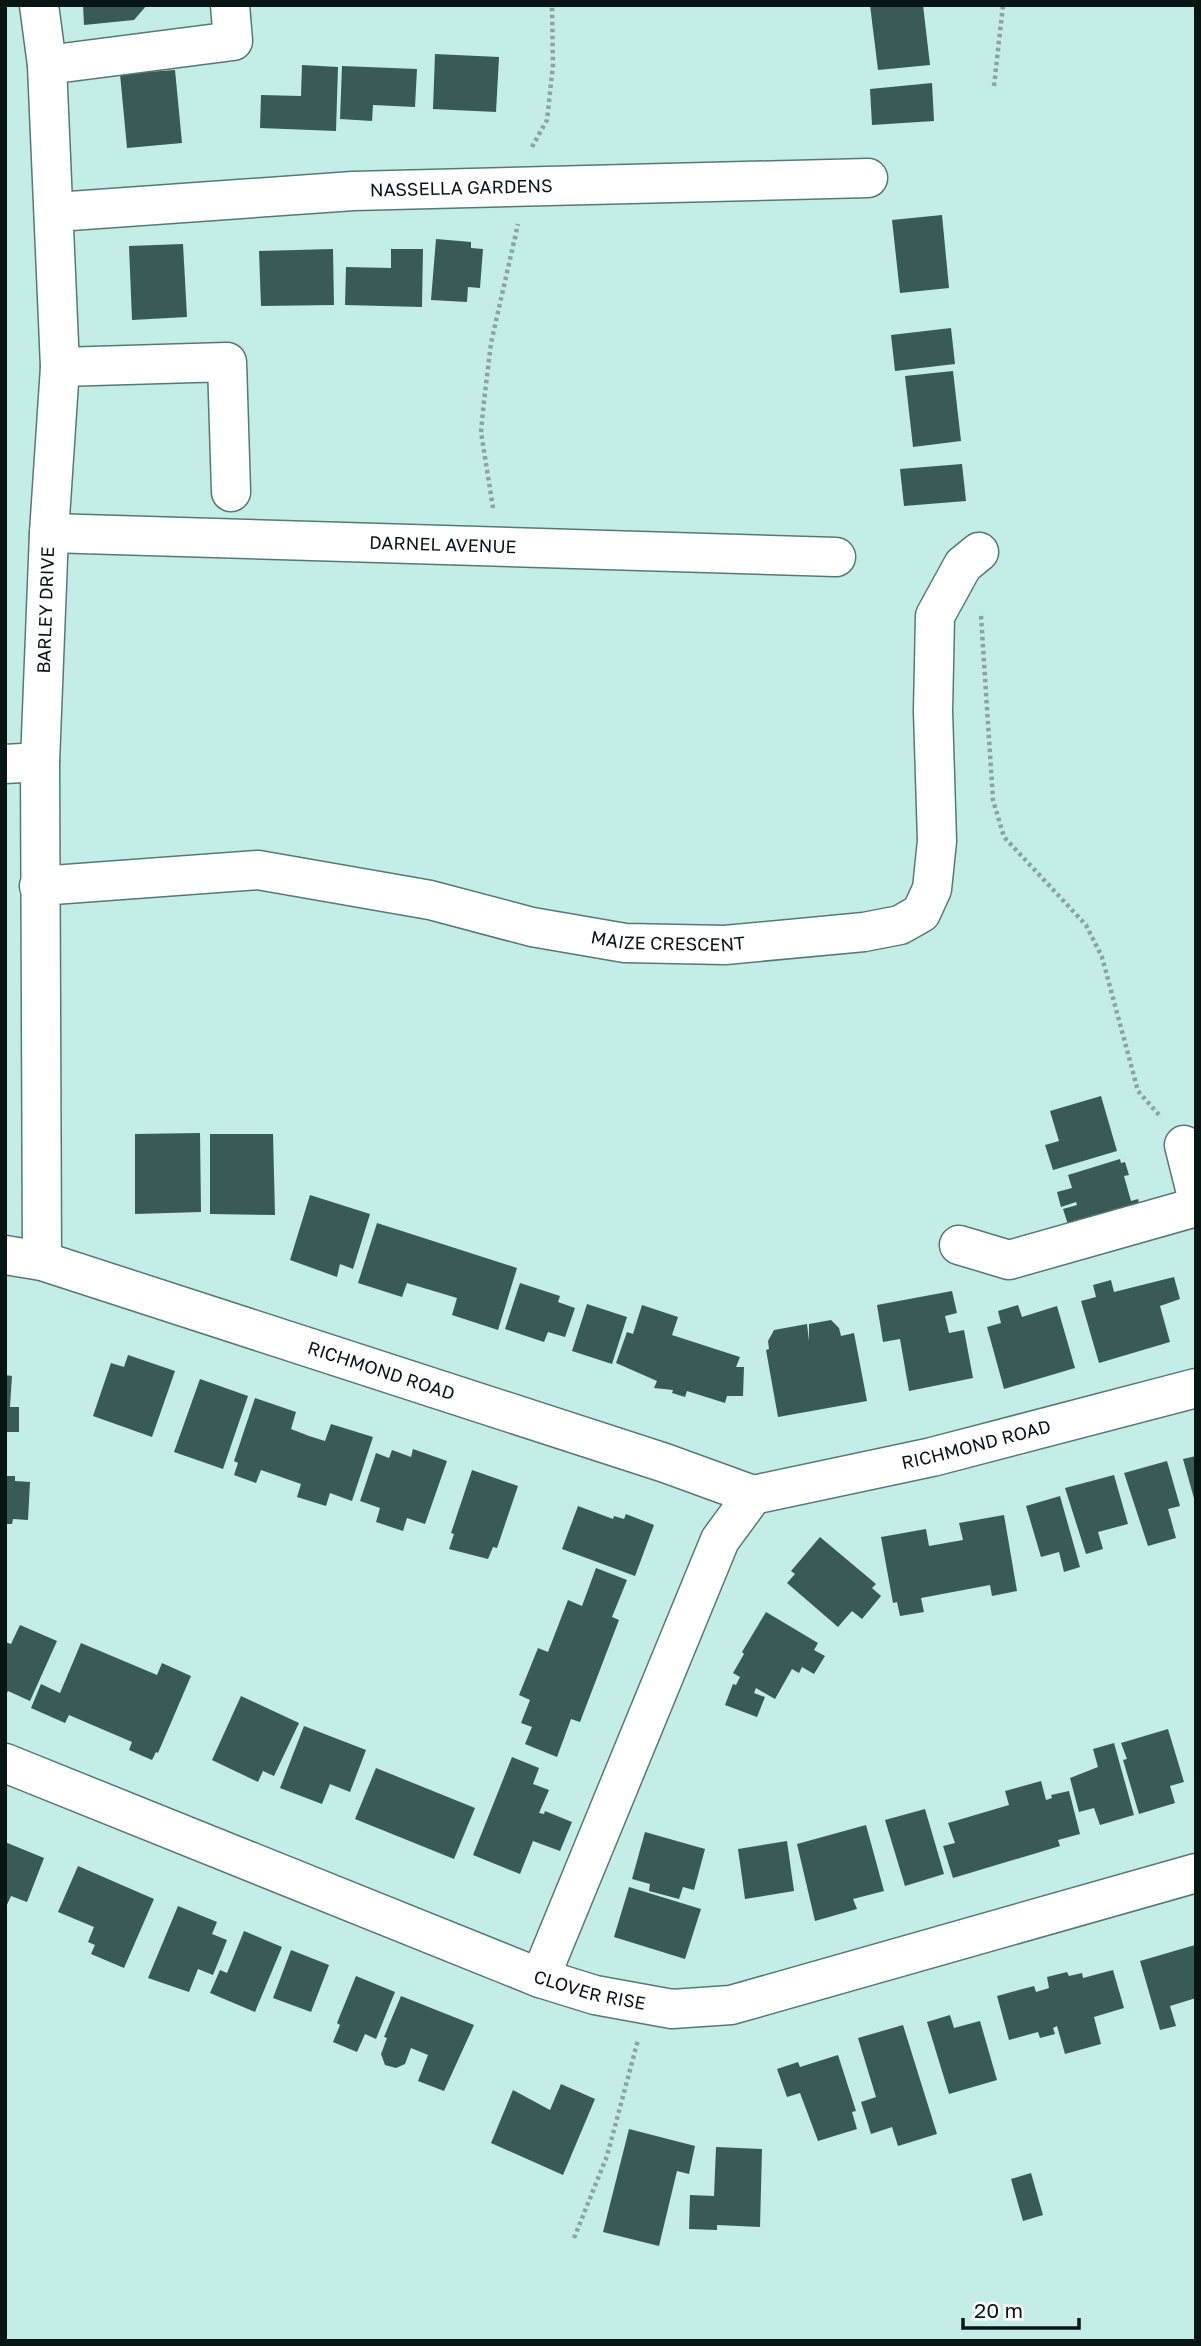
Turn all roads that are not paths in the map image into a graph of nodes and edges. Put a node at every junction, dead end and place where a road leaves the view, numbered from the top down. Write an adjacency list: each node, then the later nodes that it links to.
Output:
1 (39, 5): 3 (street, BARLEY DRIVE)
2 (230, 5): 3 (street)
3 (47, 65): 5 (street, BARLEY DRIVE)
4 (868, 178): 5 (street, NASSELLA GARDENS)
5 (56, 212): 6 (street, BARLEY DRIVE)
6 (60, 367): 7 (street); 8 (street, BARLEY DRIVE)
7 (231, 492)
8 (49, 533): 10 (street, DARNEL AVENUE); 11 (street, BARLEY DRIVE)
9 (979, 552): 12 (street, MAIZE CRESCENT)
10 (836, 557)
11 (23, 763): 12 (street, BARLEY DRIVE)
12 (39, 886): 18 (street, BARLEY DRIVE)
13 (1184, 1145): 14 (street)
14 (1196, 1193)
15 (1196, 1207): 16 (street)
16 (959, 1245)
17 (5, 1255): 18 (street, RICHMOND ROAD)
18 (42, 1261): 20 (street, RICHMOND ROAD)
19 (1196, 1388): 20 (street, RICHMOND ROAD)
20 (753, 1495): 23 (street)
21 (5, 1763): 23 (street, CLOVER RISE)
22 (1196, 1873): 23 (street, CLOVER RISE)
23 (540, 1978)

